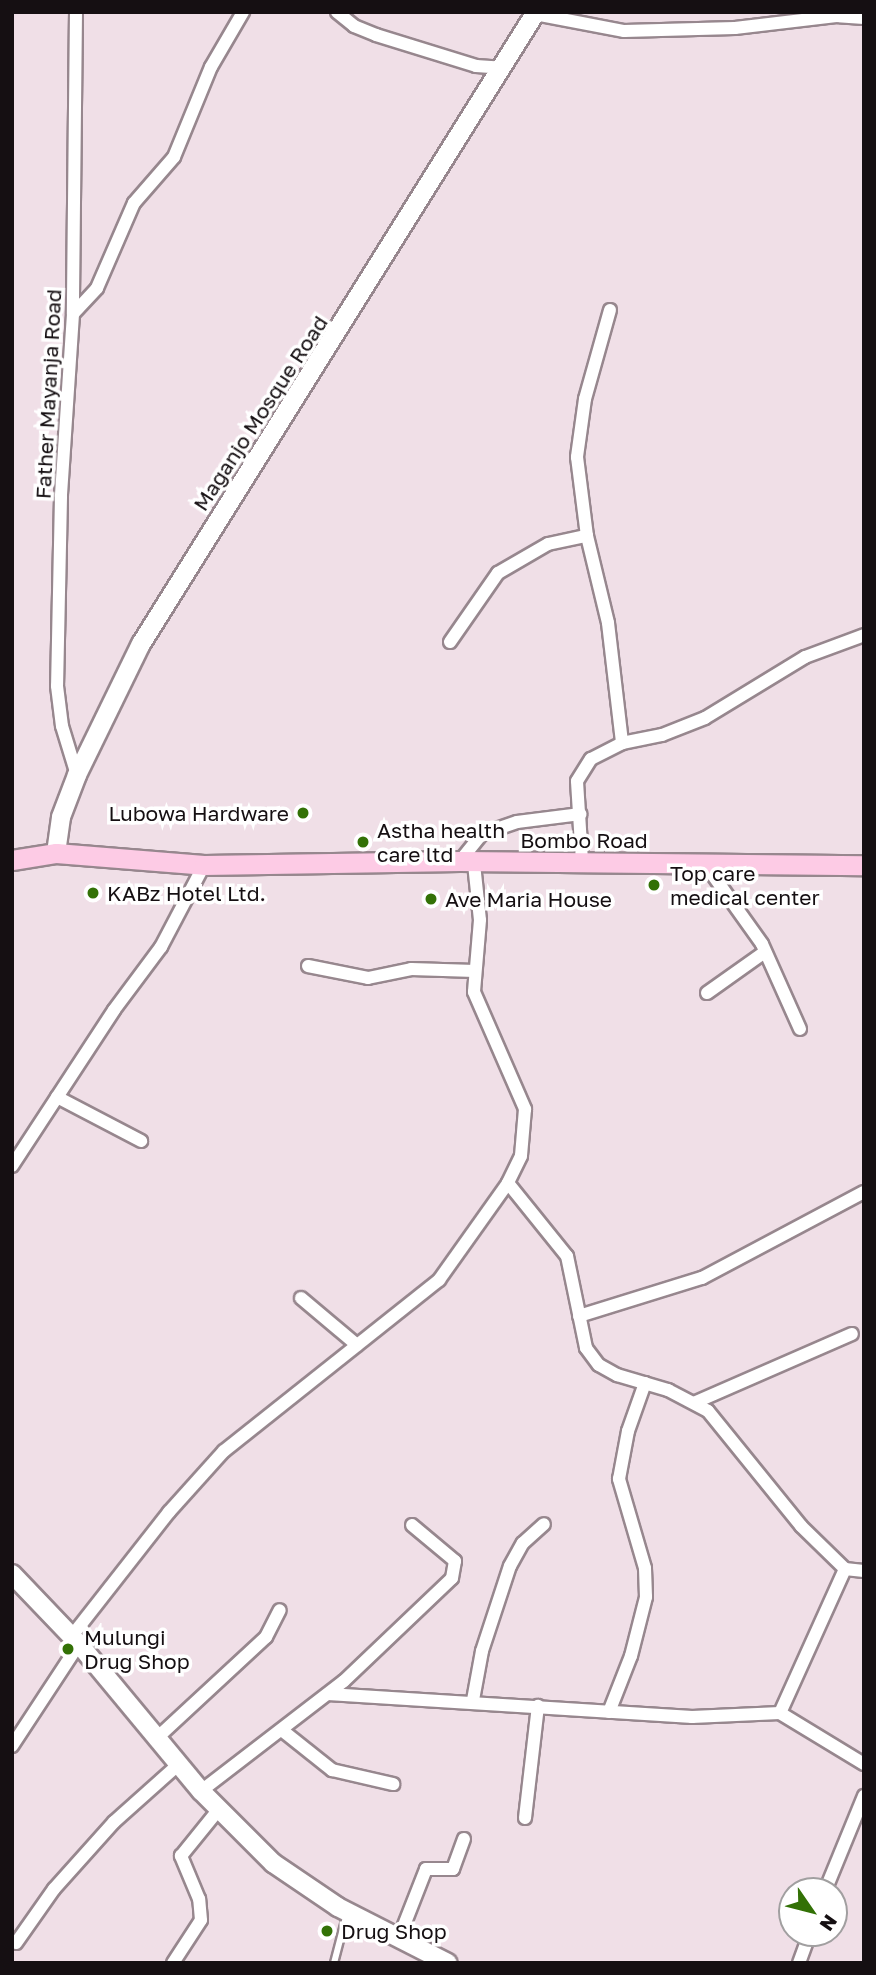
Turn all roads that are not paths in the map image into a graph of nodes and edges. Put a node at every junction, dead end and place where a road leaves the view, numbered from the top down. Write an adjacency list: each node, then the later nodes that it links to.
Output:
1 (76, 12): 8 (street, Father Mayanja Road)
2 (243, 12): 8 (street)
3 (338, 12): 6 (street)
4 (536, 13): 5 (street); 6 (street, Maganjo Mosque Road)
5 (864, 18)
6 (502, 68): 13 (street, Maganjo Mosque Road)
7 (610, 310): 9 (street)
8 (73, 314): 13 (street, Father Mayanja Road)
9 (587, 536): 11 (street); 12 (street)
10 (864, 635): 12 (street)
11 (450, 642)
12 (622, 743): 14 (street)
13 (77, 775): 15 (street, Maganjo Mosque Road)
14 (580, 814): 17 (street); 18 (street)
15 (56, 853): 16 (main road, Bombo Road); 20 (main road, Bombo Road)
16 (12, 860)
17 (582, 861): 18 (main road, Bombo Road); 19 (main road, Bombo Road)
18 (467, 862): 20 (main road, Bombo Road); 24 (street)
19 (705, 864): 21 (main road, Bombo Road); 22 (street)
20 (204, 865): 27 (street)
21 (864, 865)
22 (765, 952): 25 (street); 26 (street)
23 (308, 966): 24 (street)
24 (475, 971): 30 (street)
25 (707, 993)
26 (800, 1029)
27 (57, 1097): 28 (street); 29 (street)
28 (141, 1141)
29 (12, 1166)
30 (509, 1183): 33 (street); 35 (street)
31 (864, 1192): 33 (street)
32 (301, 1298): 35 (street)
33 (579, 1316): 36 (street)
34 (852, 1334): 37 (street)
35 (357, 1345): 44 (street)
36 (645, 1383): 37 (street); 48 (street)
37 (696, 1402): 40 (street)
38 (544, 1524): 46 (street)
39 (412, 1525): 45 (street)
40 (845, 1569): 41 (street); 49 (street)
41 (864, 1571)
42 (12, 1574): 44 (street)
43 (280, 1609): 51 (street)
44 (75, 1641): 51 (street); 52 (street)
45 (328, 1694): 46 (street); 50 (street)
46 (473, 1700): 47 (street)
47 (538, 1706): 48 (street); 59 (street)
48 (609, 1712): 49 (street)
49 (780, 1713): 54 (street)
50 (282, 1731): 55 (street); 56 (street)
51 (158, 1737): 53 (street)
52 (12, 1746)
53 (180, 1763): 56 (street); 64 (street)
54 (864, 1765)
55 (393, 1784)
56 (201, 1791): 58 (street)
57 (864, 1797): 61 (street)
58 (219, 1809): 62 (street); 65 (street)
59 (524, 1818)
60 (464, 1839): 63 (street)
61 (831, 1877)
62 (347, 1911): 63 (street); 66 (lane)
63 (399, 1938): 67 (street)
64 (16, 1943)
65 (173, 1963)
66 (334, 1963)
67 (448, 1963)

